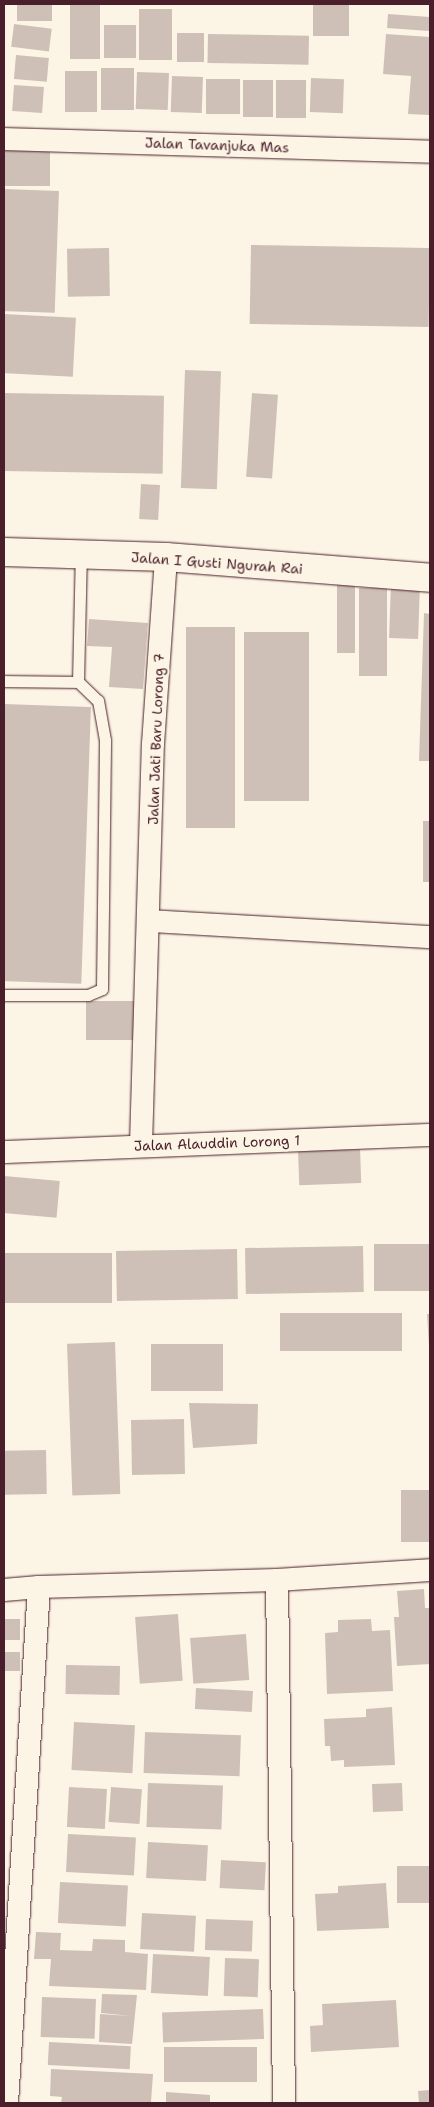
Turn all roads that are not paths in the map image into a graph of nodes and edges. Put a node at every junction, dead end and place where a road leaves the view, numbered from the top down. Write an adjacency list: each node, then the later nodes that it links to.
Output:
1 (4, 139): 2 (street, Jalan Tavanjuka Mas)
2 (430, 152)
3 (4, 552): 4 (main road, Jalan I Gusti Ngurah Rai)
4 (81, 554): 5 (main road, Jalan I Gusti Ngurah Rai); 8 (lane)
5 (166, 557): 6 (main road, Jalan I Gusti Ngurah Rai); 9 (street, Jalan Jati Baru Lorong 7)
6 (430, 578)
7 (4, 681): 8 (lane)
8 (78, 682): 11 (lane)
9 (150, 920): 10 (street); 13 (street, Jalan Jati Baru Lorong 7)
10 (430, 937)
11 (4, 995)
12 (430, 1135): 13 (street, Jalan Alauddin Lorong 1)
13 (141, 1145): 14 (street, Jalan Alauddin Lorong 1)
14 (4, 1152)
15 (430, 1570): 16 (street)
16 (277, 1580): 17 (street); 20 (street)
17 (39, 1587): 18 (street); 19 (street)
18 (4, 1590)
19 (7, 2103)
20 (284, 2103)

